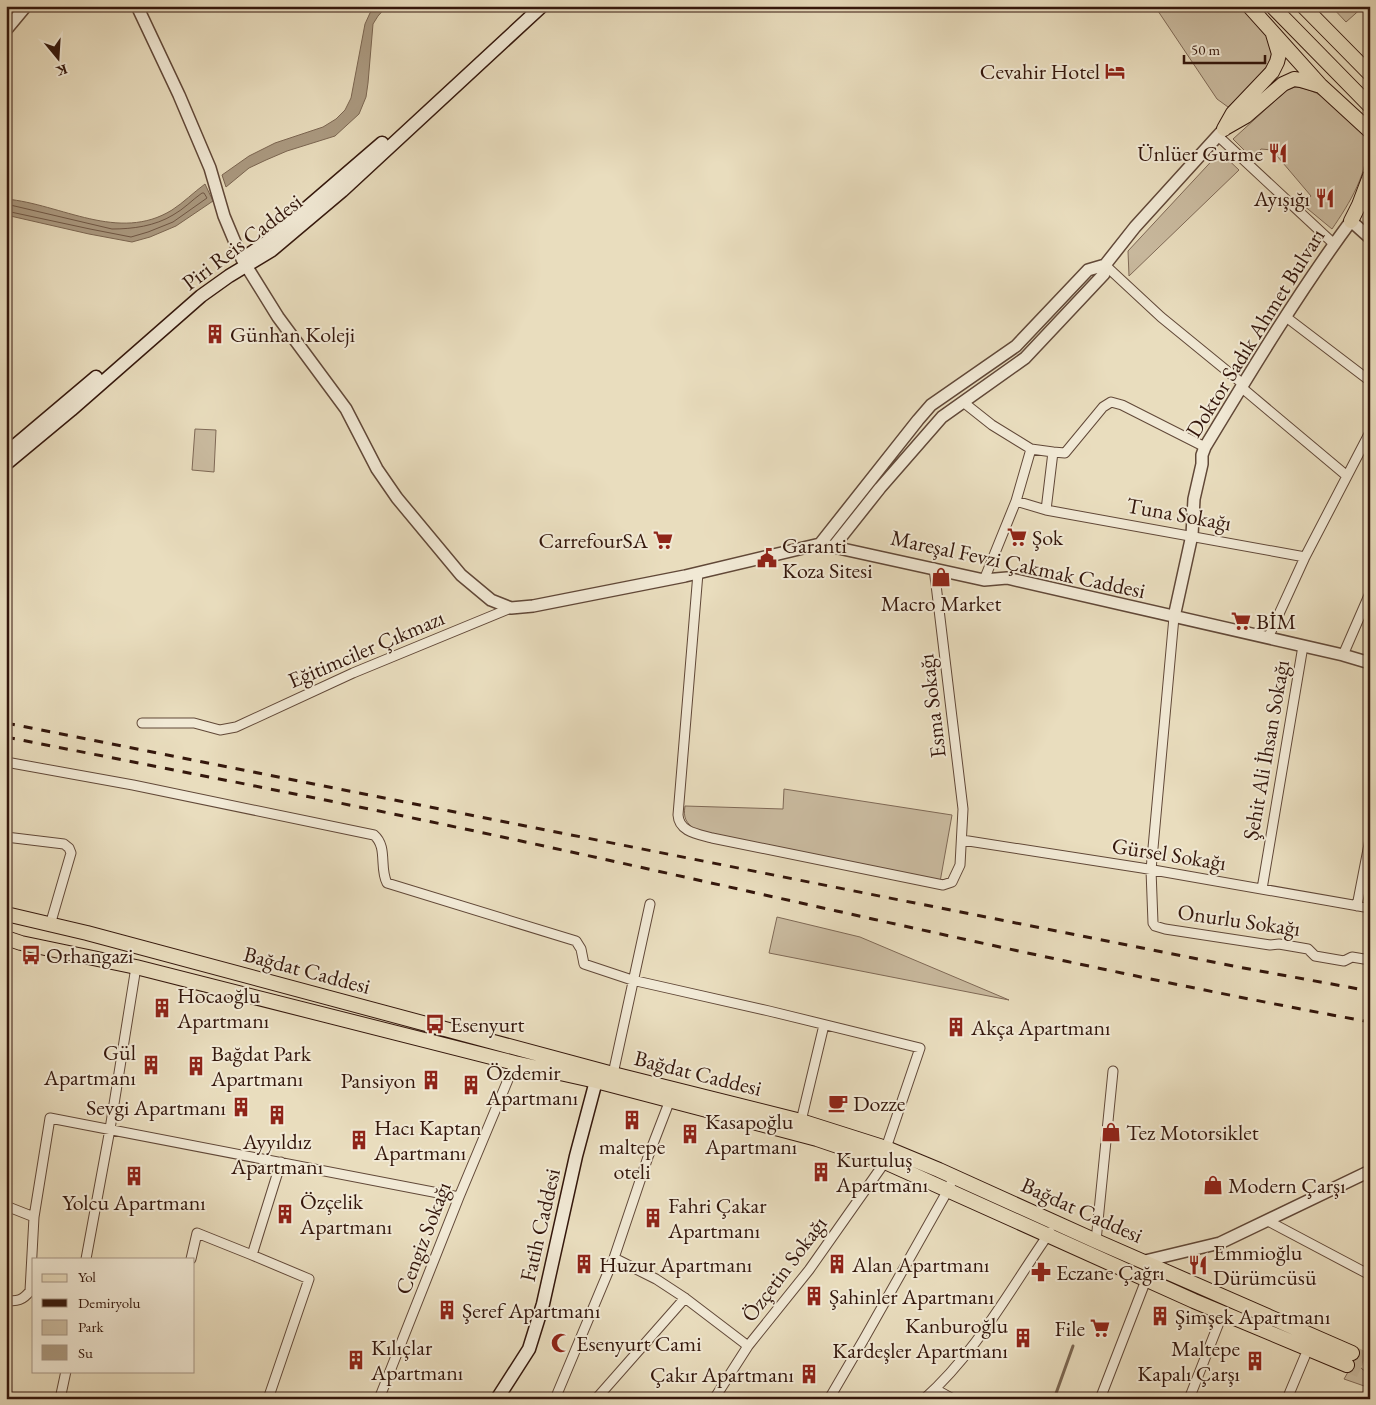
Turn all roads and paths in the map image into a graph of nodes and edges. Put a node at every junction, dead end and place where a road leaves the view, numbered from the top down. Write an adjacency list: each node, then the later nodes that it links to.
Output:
1 (26, 6): 8 (street)
2 (137, 6): 20 (street)
3 (532, 6): 20 (main road, Piri Reis Caddesi)
4 (542, 6): 20 (main road, Piri Reis Caddesi)
5 (1249, 6): 9 (main road)
6 (1272, 6): 12 (main road)
7 (1303, 6): 10 (main road)
8 (6, 30)
9 (1272, 31): 11 (main road); 14 (main road)
10 (1370, 74)
11 (1321, 86): 13 (main road); 14 (main road)
12 (1370, 106)
13 (1368, 131)
14 (1221, 132): 19 (street); 21 (street)
15 (1370, 176): 17 (main road)
16 (1370, 210): 17 (main road)
17 (1351, 221): 18 (street); 19 (street, Doktor Sadık Ahmet Bulvarı)
18 (1370, 238)
19 (1334, 244): 22 (street, Doktor Sadık Ahmet Bulvarı)
20 (243, 262): 30 (main road, Piri Reis Caddesi); 31 (main road, Piri Reis Caddesi); 43 (street)
21 (1105, 265): 24 (street); 25 (street); 36 (street)
22 (1286, 317): 23 (street); 24 (street, Doktor Sadık Ahmet Bulvarı)
23 (1370, 381)
24 (1242, 386): 27 (street, Doktor Sadık Ahmet Bulvarı); 32 (street)
25 (963, 402): 28 (street); 37 (street)
26 (1370, 432): 32 (street)
27 (1205, 448): 29 (street); 35 (street, Doktor Sadık Ahmet Bulvarı)
28 (1030, 449): 29 (street); 33 (street)
29 (1053, 452): 34 (street)
30 (6, 453)
31 (6, 464)
32 (1347, 476): 38 (street)
33 (1016, 501): 34 (street, Tuna Sokağı); 41 (street)
34 (1046, 510): 35 (street, Tuna Sokağı)
35 (1192, 535): 38 (street, Tuna Sokağı); 44 (street, Doktor Sadık Ahmet Bulvarı)
36 (820, 544): 37 (street, Mareşal Fevzi Çakmak Caddesi); 40 (street, Mareşal Fevzi Çakmak Caddesi)
37 (834, 546): 39 (street, Mareşal Fevzi Çakmak Caddesi)
38 (1305, 557): 45 (street)
39 (934, 568): 41 (street, Mareşal Fevzi Çakmak Caddesi); 53 (street, Esma Sokağı)
40 (698, 573): 43 (street, Mareşal Fevzi Çakmak Caddesi); 53 (street, Esma Sokağı)
41 (984, 580): 44 (street, Mareşal Fevzi Çakmak Caddesi)
42 (1370, 594): 47 (street)
43 (511, 608): 49 (street, Eğitimciler Çıkmazı)
44 (1174, 617): 45 (street, Mareşal Fevzi Çakmak Caddesi); 54 (street)
45 (1268, 638): 46 (street, Mareşal Fevzi Çakmak Caddesi)
46 (1303, 646): 47 (street, Mareşal Fevzi Çakmak Caddesi); 55 (street, Şehit Ali İhsan Sokağı)
47 (1343, 655): 48 (street, Mareşal Fevzi Çakmak Caddesi)
48 (1370, 663)
49 (142, 723)
50 (6, 762): 68 (street)
51 (6, 837): 61 (street)
52 (1370, 839): 57 (street)
53 (962, 840): 54 (street, Gürsel Sokağı)
54 (1151, 870): 55 (street, Gürsel Sokağı); 66 (street, Onurlu Sokağı)
55 (1262, 889): 57 (street, Gürsel Sokağı)
56 (650, 904): 68 (street)
57 (1358, 906): 58 (street, Gürsel Sokağı)
58 (1370, 908)
59 (6, 914): 60 (main road, Bağdat Caddesi)
60 (32, 920): 61 (main road, Bağdat Caddesi); 64 (main road)
61 (50, 925): 62 (main road, Bağdat Caddesi)
62 (87, 934): 65 (main road); 72 (main road, Bağdat Caddesi)
63 (6, 938): 64 (main road, Bağdat Caddesi)
64 (21, 943): 65 (main road, Bağdat Caddesi)
65 (74, 954): 67 (main road, Bağdat Caddesi)
66 (1370, 960)
67 (136, 967): 70 (main road, Bağdat Caddesi); 76 (street)
68 (632, 980): 69 (street); 72 (street)
69 (824, 1025): 75 (street); 77 (street)
70 (516, 1063): 73 (main road, Bağdat Caddesi); 83 (street, Cengiz Sokağı)
71 (1113, 1071): 89 (street)
72 (613, 1074): 75 (main road, Bağdat Caddesi)
73 (596, 1081): 74 (main road, Bağdat Caddesi); 109 (main road, Fatih Caddesi)
74 (670, 1100): 79 (main road, Bağdat Caddesi); 94 (street)
75 (801, 1121): 77 (main road, Bağdat Caddesi)
76 (110, 1129): 78 (street); 85 (street); 92 (street)
77 (886, 1148): 81 (main road, Bağdat Caddesi)
78 (281, 1162): 83 (street); 90 (street)
79 (885, 1162): 82 (main road, Bağdat Caddesi); 102 (street, Özçetin Sokağı)
80 (1370, 1171): 86 (street)
81 (954, 1176): 82 (street); 87 (main road, Bağdat Caddesi)
82 (948, 1190): 88 (main road, Bağdat Caddesi); 113 (street)
83 (459, 1197): 108 (street, Cengiz Sokağı)
84 (6, 1206): 85 (street)
85 (34, 1217): 91 (street)
86 (1268, 1221): 95 (street); 97 (street)
87 (1056, 1223): 88 (street); 89 (main road, Bağdat Caddesi)
88 (1048, 1234): 98 (main road, Bağdat Caddesi); 105 (street)
89 (1096, 1241): 95 (main road, Bağdat Caddesi)
90 (252, 1255): 93 (street); 107 (street)
91 (34, 1258)
92 (86, 1258)
93 (191, 1258)
94 (614, 1258): 99 (street); 110 (street)
95 (1145, 1261): 98 (main road, Bağdat Caddesi)
96 (32, 1274): 100 (street)
97 (1370, 1275)
98 (1146, 1280): 116 (street)
99 (685, 1298): 102 (street); 111 (street)
100 (6, 1300)
101 (1220, 1320): 117 (street)
102 (748, 1346): 112 (street, Özçetin Sokağı)
103 (1305, 1356): 118 (street)
104 (66, 1372): 106 (street)
105 (935, 1389): 114 (street); 115 (street)
106 (60, 1399)
107 (268, 1399)
108 (379, 1399)
109 (497, 1399)
110 (555, 1399)
111 (596, 1399)
112 (714, 1399)
113 (829, 1399)
114 (924, 1399)
115 (953, 1399)
116 (1100, 1399)
117 (1189, 1399)
118 (1287, 1399)

